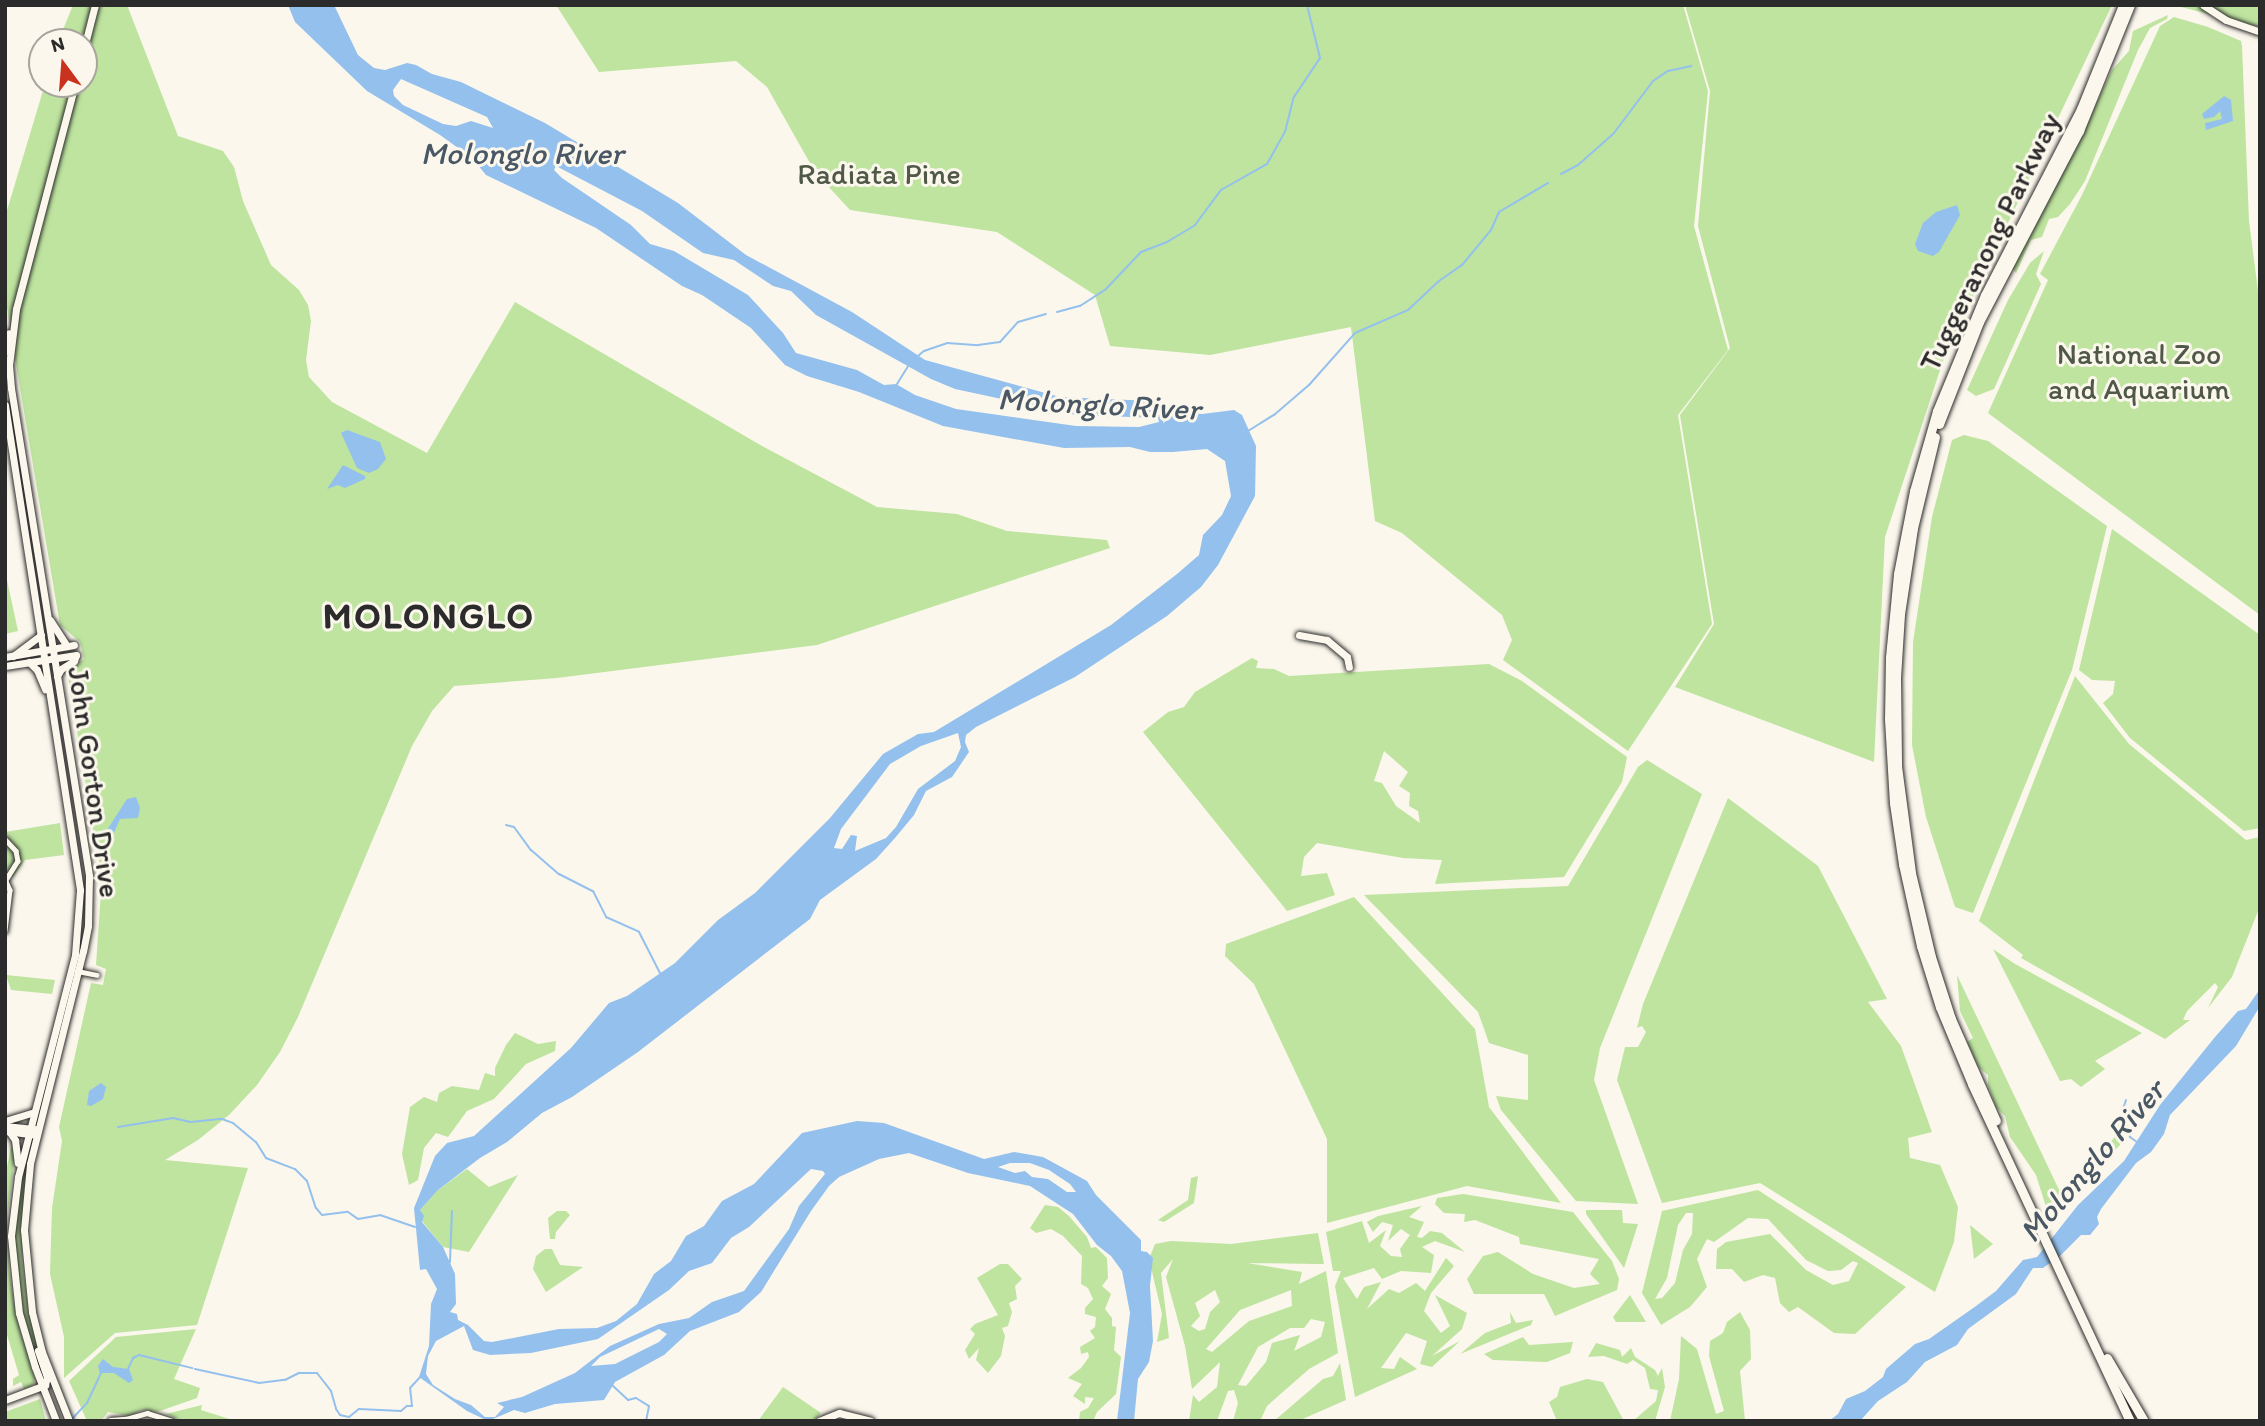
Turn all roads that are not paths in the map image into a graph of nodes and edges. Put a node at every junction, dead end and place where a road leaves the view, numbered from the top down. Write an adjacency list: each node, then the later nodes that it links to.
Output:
1 (95, 5): 5 (main road)
2 (2123, 5): 36 (highway, Tuggeranong Parkway)
3 (2130, 5): 36 (highway, Tuggeranong Parkway)
4 (2203, 5): 6 (main road)
5 (89, 28)
6 (2260, 32)
7 (71, 98): 8 (main road)
8 (16, 309): 9 (main road); 11 (main road, John Gorton Drive)
9 (5, 352)
10 (5, 405): 12 (main road, John Gorton Drive)
11 (47, 616): 14 (main road, John Gorton Drive); 14 (main road)
12 (41, 635): 15 (main road, John Gorton Drive); 16 (main road)
13 (1299, 635): 21 (main road)
14 (53, 649): 15 (main road); 17 (main road, John Gorton Drive)
15 (43, 650): 16 (main road); 18 (main road, John Gorton Drive)
16 (9, 656)
17 (54, 658): 18 (main road); 22 (main road, John Gorton Drive); 22 (main road)
18 (45, 660): 19 (main road); 23 (main road, John Gorton Drive)
19 (29, 662): 20 (main road); 23 (main road)
20 (5, 666)
21 (1349, 667)
22 (57, 676): 24 (main road, John Gorton Drive)
23 (55, 723): 27 (main road, John Gorton Drive)
24 (79, 808): 27 (main road); 29 (main road, John Gorton Drive)
25 (5, 839): 26 (street)
26 (6, 879): 28 (street)
27 (79, 883): 29 (main road, John Gorton Drive)
28 (5, 932)
29 (75, 970): 30 (street); 31 (main road, John Gorton Drive); 34 (main road, John Gorton Drive)
30 (97, 975)
31 (34, 1112): 32 (main road); 34 (main road, John Gorton Drive)
32 (5, 1121)
33 (7, 1130): 34 (main road); 35 (main road)
34 (33, 1131): 35 (main road, John Gorton Drive); 38 (main road, John Gorton Drive)
35 (19, 1171): 40 (main road, John Gorton Drive)
36 (2025, 1190): 37 (highway, Tuggeranong Parkway)
37 (2080, 1308): 39 (highway, Tuggeranong Parkway); 48 (highway, Tuggeranong Parkway)
38 (39, 1340): 40 (main road); 42 (main road, John Gorton Drive)
39 (2107, 1358): 49 (highway, Tuggeranong Parkway); 50 (highway)
40 (42, 1386): 41 (main road); 44 (main road, John Gorton Drive)
41 (5, 1400)
42 (68, 1419)
43 (110, 1420): 45 (street)
44 (56, 1421)
45 (173, 1421)
46 (819, 1421): 47 (main road)
47 (870, 1421)
48 (2128, 1421)
49 (2136, 1421)
50 (2144, 1421)

